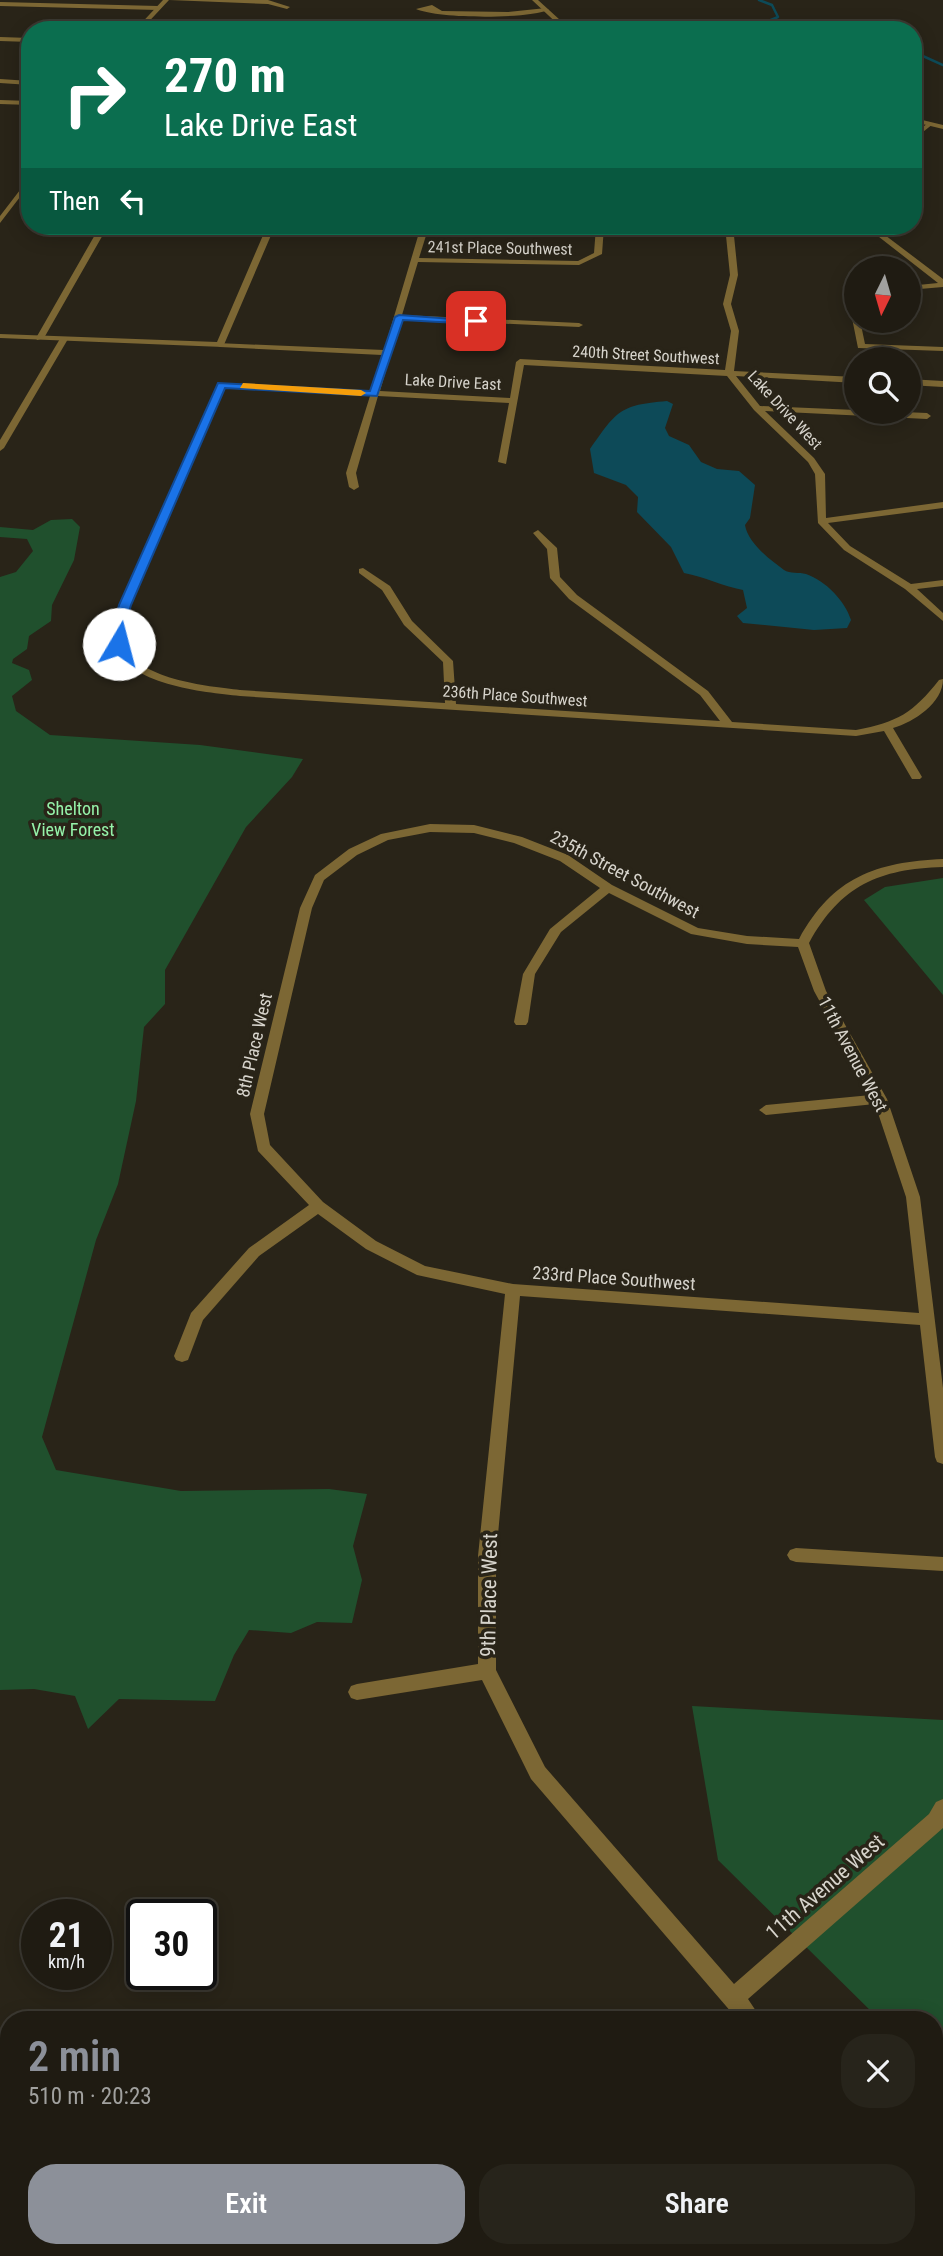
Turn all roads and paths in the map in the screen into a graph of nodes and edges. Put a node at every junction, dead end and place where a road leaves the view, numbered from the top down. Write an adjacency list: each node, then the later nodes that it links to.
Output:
1 (166, 0): 6 (street)
2 (172, 0): 5 (street)
3 (535, 0): 7 (street)
4 (0, 4): 6 (street)
5 (287, 7)
6 (158, 8): 9 (street)
7 (547, 10): 8 (street); 10 (street)
8 (436, 12)
9 (146, 21)
10 (559, 21)
11 (0, 39): 12 (street)
12 (21, 40)
13 (0, 81): 14 (street)
14 (21, 82)
15 (0, 102): 16 (street)
16 (21, 103)
17 (922, 122): 18 (street)
18 (930, 124): 19 (street); 20 (street)
19 (943, 127)
20 (922, 130)
21 (21, 192): 22 (street)
22 (0, 221)
23 (99, 235): 36 (street)
24 (267, 235): 38 (street)
25 (422, 235): 29 (street)
26 (599, 235): 29 (street, 241st Place Southwest)
27 (730, 235): 41 (street)
28 (881, 235): 30 (street)
29 (414, 260): 32 (street)
30 (943, 284): 31 (street)
31 (921, 287)
32 (399, 317): 33 (street); 40 (street)
33 (579, 325)
34 (859, 333): 39 (street)
35 (0, 337): 36 (street)
36 (40, 338): 37 (street)
37 (64, 339): 38 (street); 49 (street)
38 (220, 345): 40 (street)
39 (943, 349)
40 (387, 353): 45 (street)
41 (729, 373): 42 (street, 240th Street Southwest); 46 (street, 240th Street Southwest); 47 (street, Lake Drive West)
42 (844, 379)
43 (921, 383): 44 (street)
44 (943, 384)
45 (374, 394): 46 (street, Lake Drive East); 51 (street); 59 (street, Lake Drive East)
46 (514, 401): 50 (street)
47 (757, 408): 48 (street); 53 (street, Lake Drive West)
48 (927, 416)
49 (0, 448)
50 (503, 462)
51 (354, 487)
52 (943, 505): 53 (street)
53 (821, 521): 57 (street)
54 (538, 533): 62 (street)
55 (363, 571): 61 (street)
56 (943, 583): 57 (street)
57 (909, 587): 58 (street)
58 (943, 618)
59 (144, 670): 61 (street, 236th Place Southwest)
60 (943, 682): 63 (street)
61 (451, 708): 62 (street, 236th Place Southwest)
62 (730, 726): 63 (street, 236th Place Southwest)
63 (887, 727): 64 (street)
64 (916, 777)
65 (353, 852): 67 (street, 235th Street Southwest); 72 (street, 8th Place West)
66 (943, 863): 68 (street)
67 (608, 888): 68 (street, 235th Street Southwest); 69 (street)
68 (803, 943): 70 (street, 11th Avenue West)
69 (521, 1022)
70 (880, 1099): 71 (street); 74 (street, 11th Avenue West)
71 (766, 1110)
72 (318, 1206): 73 (street, 233rd Place Southwest); 75 (street)
73 (513, 1290): 74 (street, 233rd Place Southwest); 79 (street, 9th Place West)
74 (927, 1320): 76 (street, 11th Avenue West)
75 (182, 1356)
76 (943, 1457)
77 (796, 1555): 78 (street)
78 (943, 1564)
79 (487, 1671): 80 (street); 82 (street, 9th Place West)
80 (357, 1692)
81 (943, 1808): 82 (street, 11th Avenue West)
82 (734, 1998): 83 (street, 9th Place West)
83 (745, 2011)

